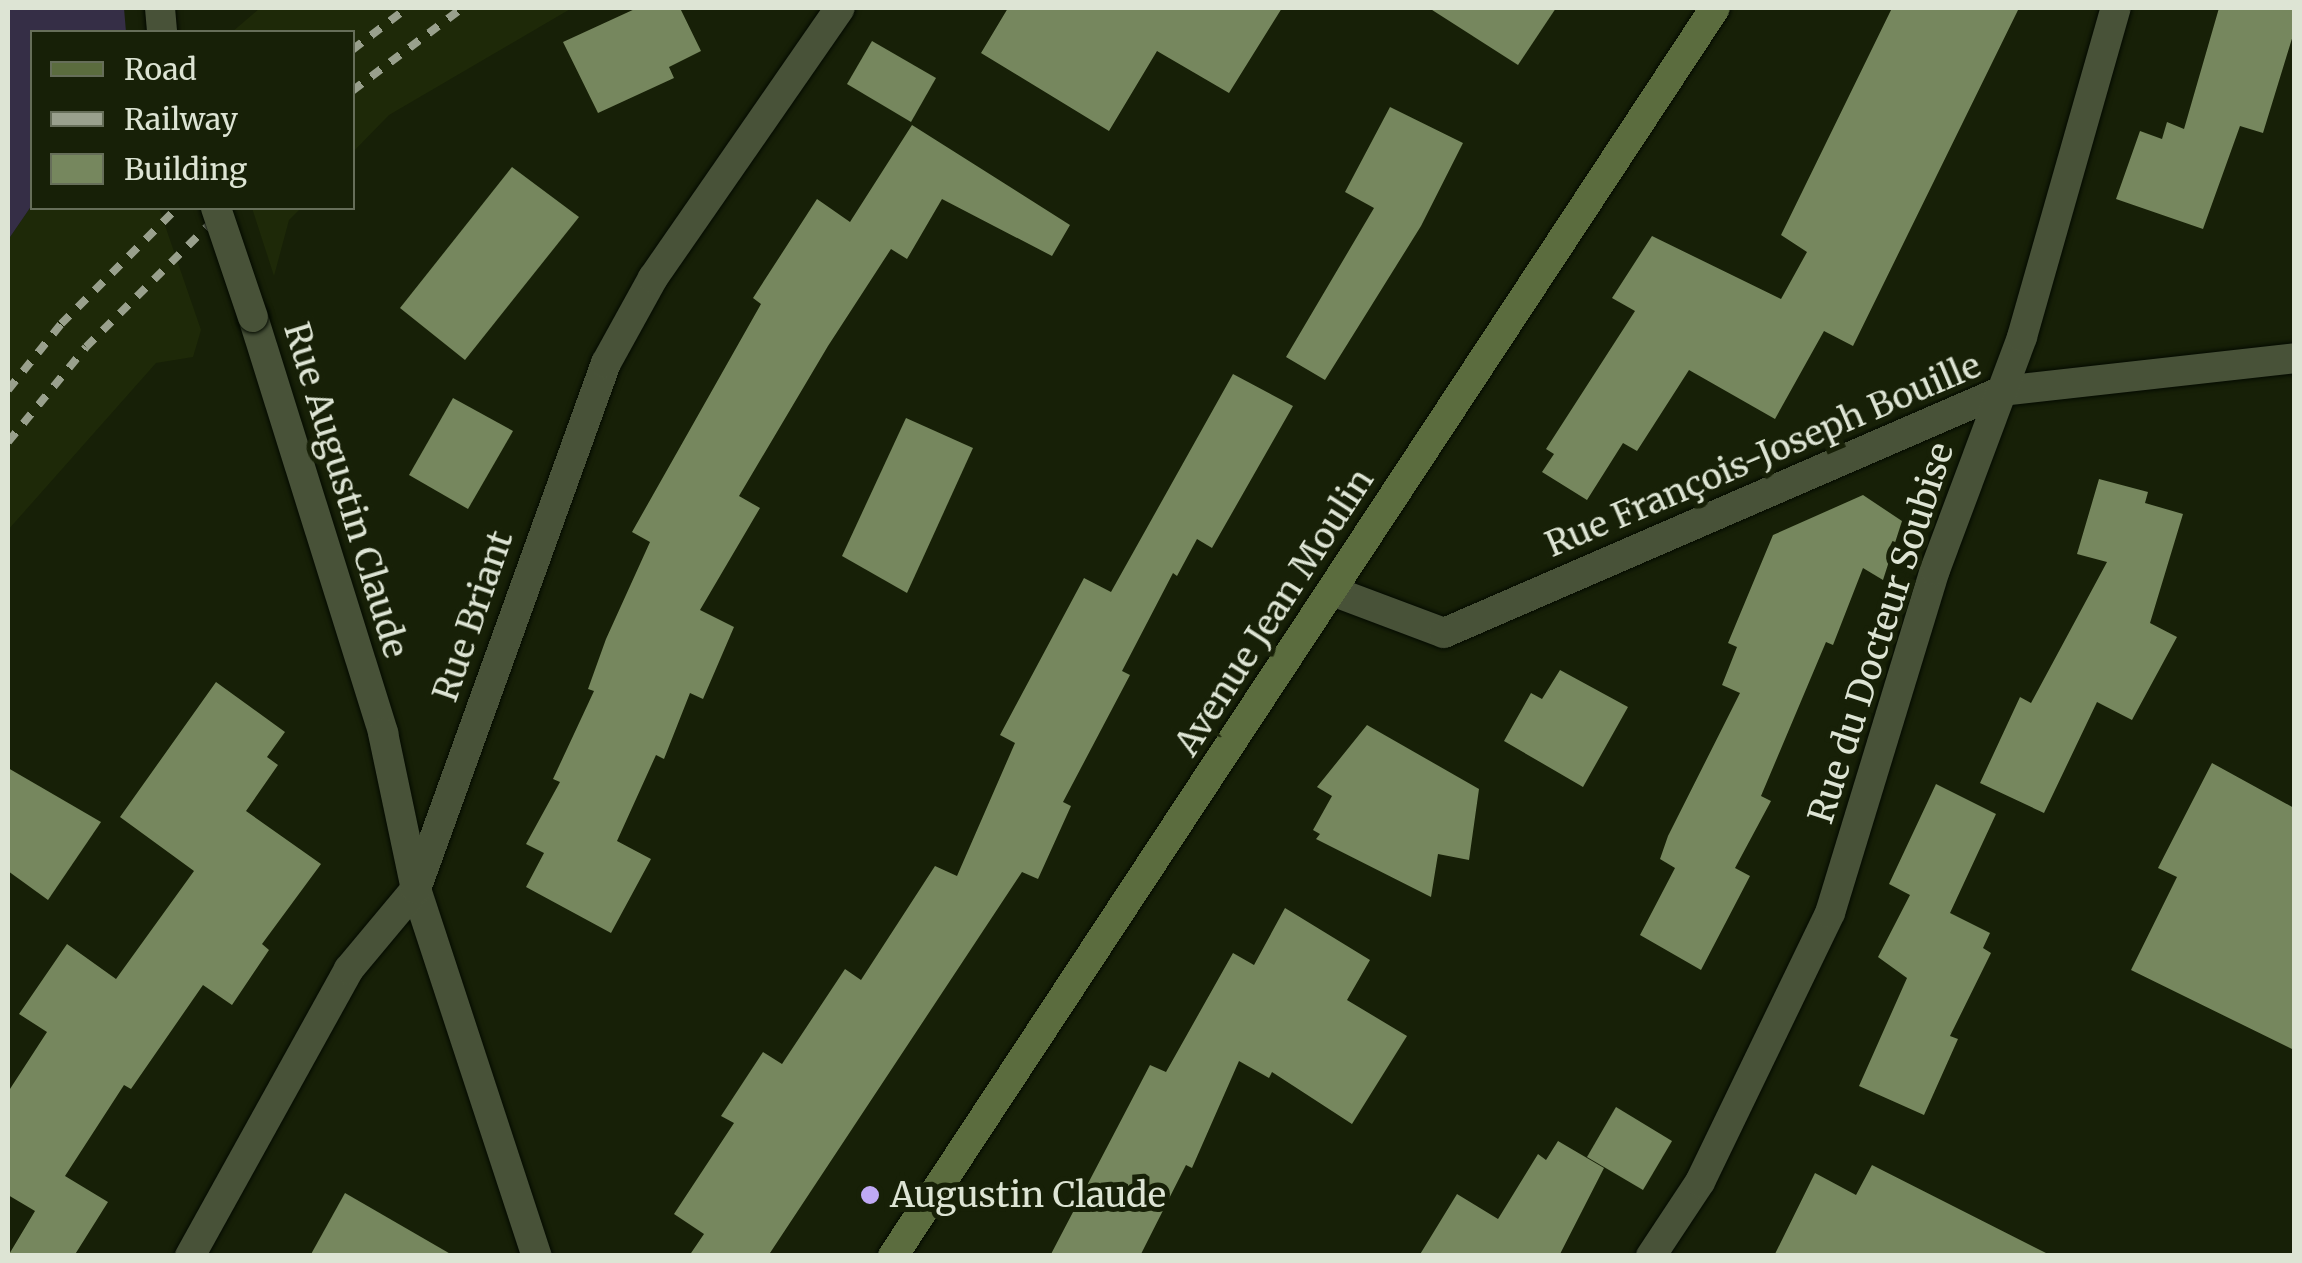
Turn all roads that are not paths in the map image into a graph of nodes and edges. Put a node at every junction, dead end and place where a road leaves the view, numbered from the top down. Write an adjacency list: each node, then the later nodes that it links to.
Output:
1 (840, 8): 8 (street, Rue Briant)
2 (1715, 8): 7 (main road, Avenue Jean Moulin)
3 (2116, 8): 6 (street, Rue du Docteur Soubise)
4 (217, 210): 8 (street, Rue Augustin Claude, bridge)
5 (2294, 358): 6 (street, Rue François-Joseph Bouille)
6 (2002, 391): 7 (street, Rue François-Joseph Bouille); 12 (street, Rue du Docteur Soubise)
7 (1335, 592): 11 (main road, Avenue Jean Moulin)
8 (416, 889): 9 (street, Rue Briant); 10 (street, Rue Augustin Claude)
9 (190, 1256)
10 (537, 1256)
11 (892, 1256)
12 (1651, 1256)

